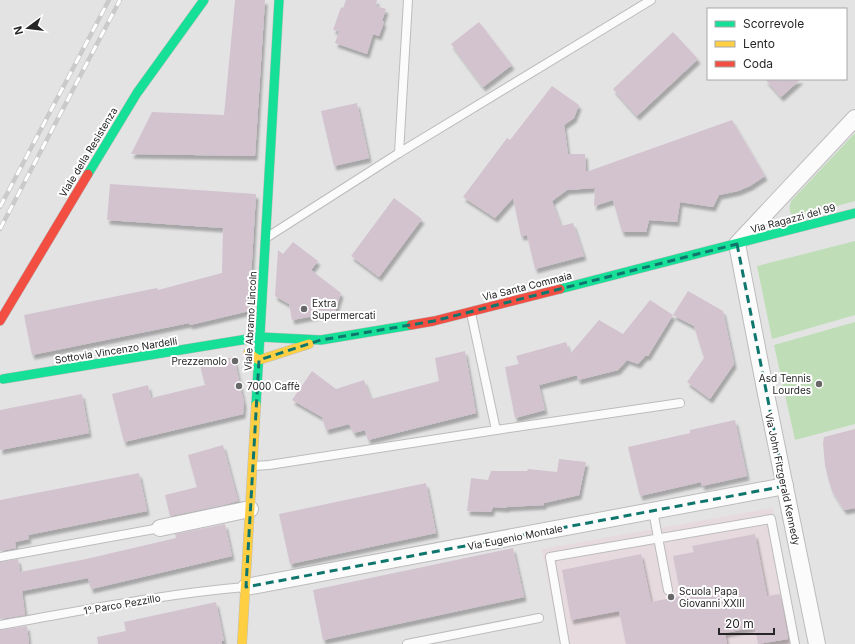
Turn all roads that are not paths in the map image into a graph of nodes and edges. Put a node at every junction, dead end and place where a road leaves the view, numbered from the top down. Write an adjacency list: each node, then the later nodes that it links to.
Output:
1 (204, 0): 11 (street, Viale della Resistenza)
2 (279, 0): 8 (street, Viale Abramo Lincoln)
3 (408, 0): 6 (lane)
4 (650, 0): 6 (lane)
5 (855, 118): 9 (street)
6 (399, 153): 8 (lane)
7 (855, 213): 9 (street, Via Ragazzi del 99)
8 (266, 238): 12 (street, Viale Abramo Lincoln)
9 (737, 244): 10 (street, Via Santa Commaia); 20 (street, Via John Fitzgerald Kennedy)
10 (470, 312): 13 (street, Via Santa Commaia); 18 (lane)
11 (0, 321)
12 (260, 337): 13 (street, Via Santa Commaia); 14 (street, Sottovia Vincenzo Nardelli); 15 (street, Viale Abramo Lincoln)
13 (321, 340): 15 (street, Via Santa Commaia)
14 (232, 342): 15 (street); 16 (street, Sottovia Vincenzo Nardelli)
15 (259, 360): 19 (street, Viale Abramo Lincoln)
16 (3, 379)
17 (680, 403): 18 (lane)
18 (496, 430): 19 (lane)
19 (253, 466): 21 (street, Viale Abramo Lincoln)
20 (785, 486): 22 (street, Via Eugenio Montale); 34 (street, Via John Fitzgerald Kennedy)
21 (250, 509): 23 (street); 26 (street, Viale Abramo Lincoln)
22 (653, 511): 24 (lane); 26 (street, Via Eugenio Montale)
23 (160, 528): 25 (lane)
24 (658, 538): 27 (lane); 32 (lane); 33 (lane)
25 (0, 557)
26 (246, 587): 29 (lane, 1° Parco Pezzillo); 30 (street, Viale Abramo Lincoln)
27 (668, 590)
28 (539, 618): 31 (lane)
29 (0, 625)
30 (242, 644)
31 (407, 644)
32 (565, 644)
33 (796, 644)
34 (817, 644)

